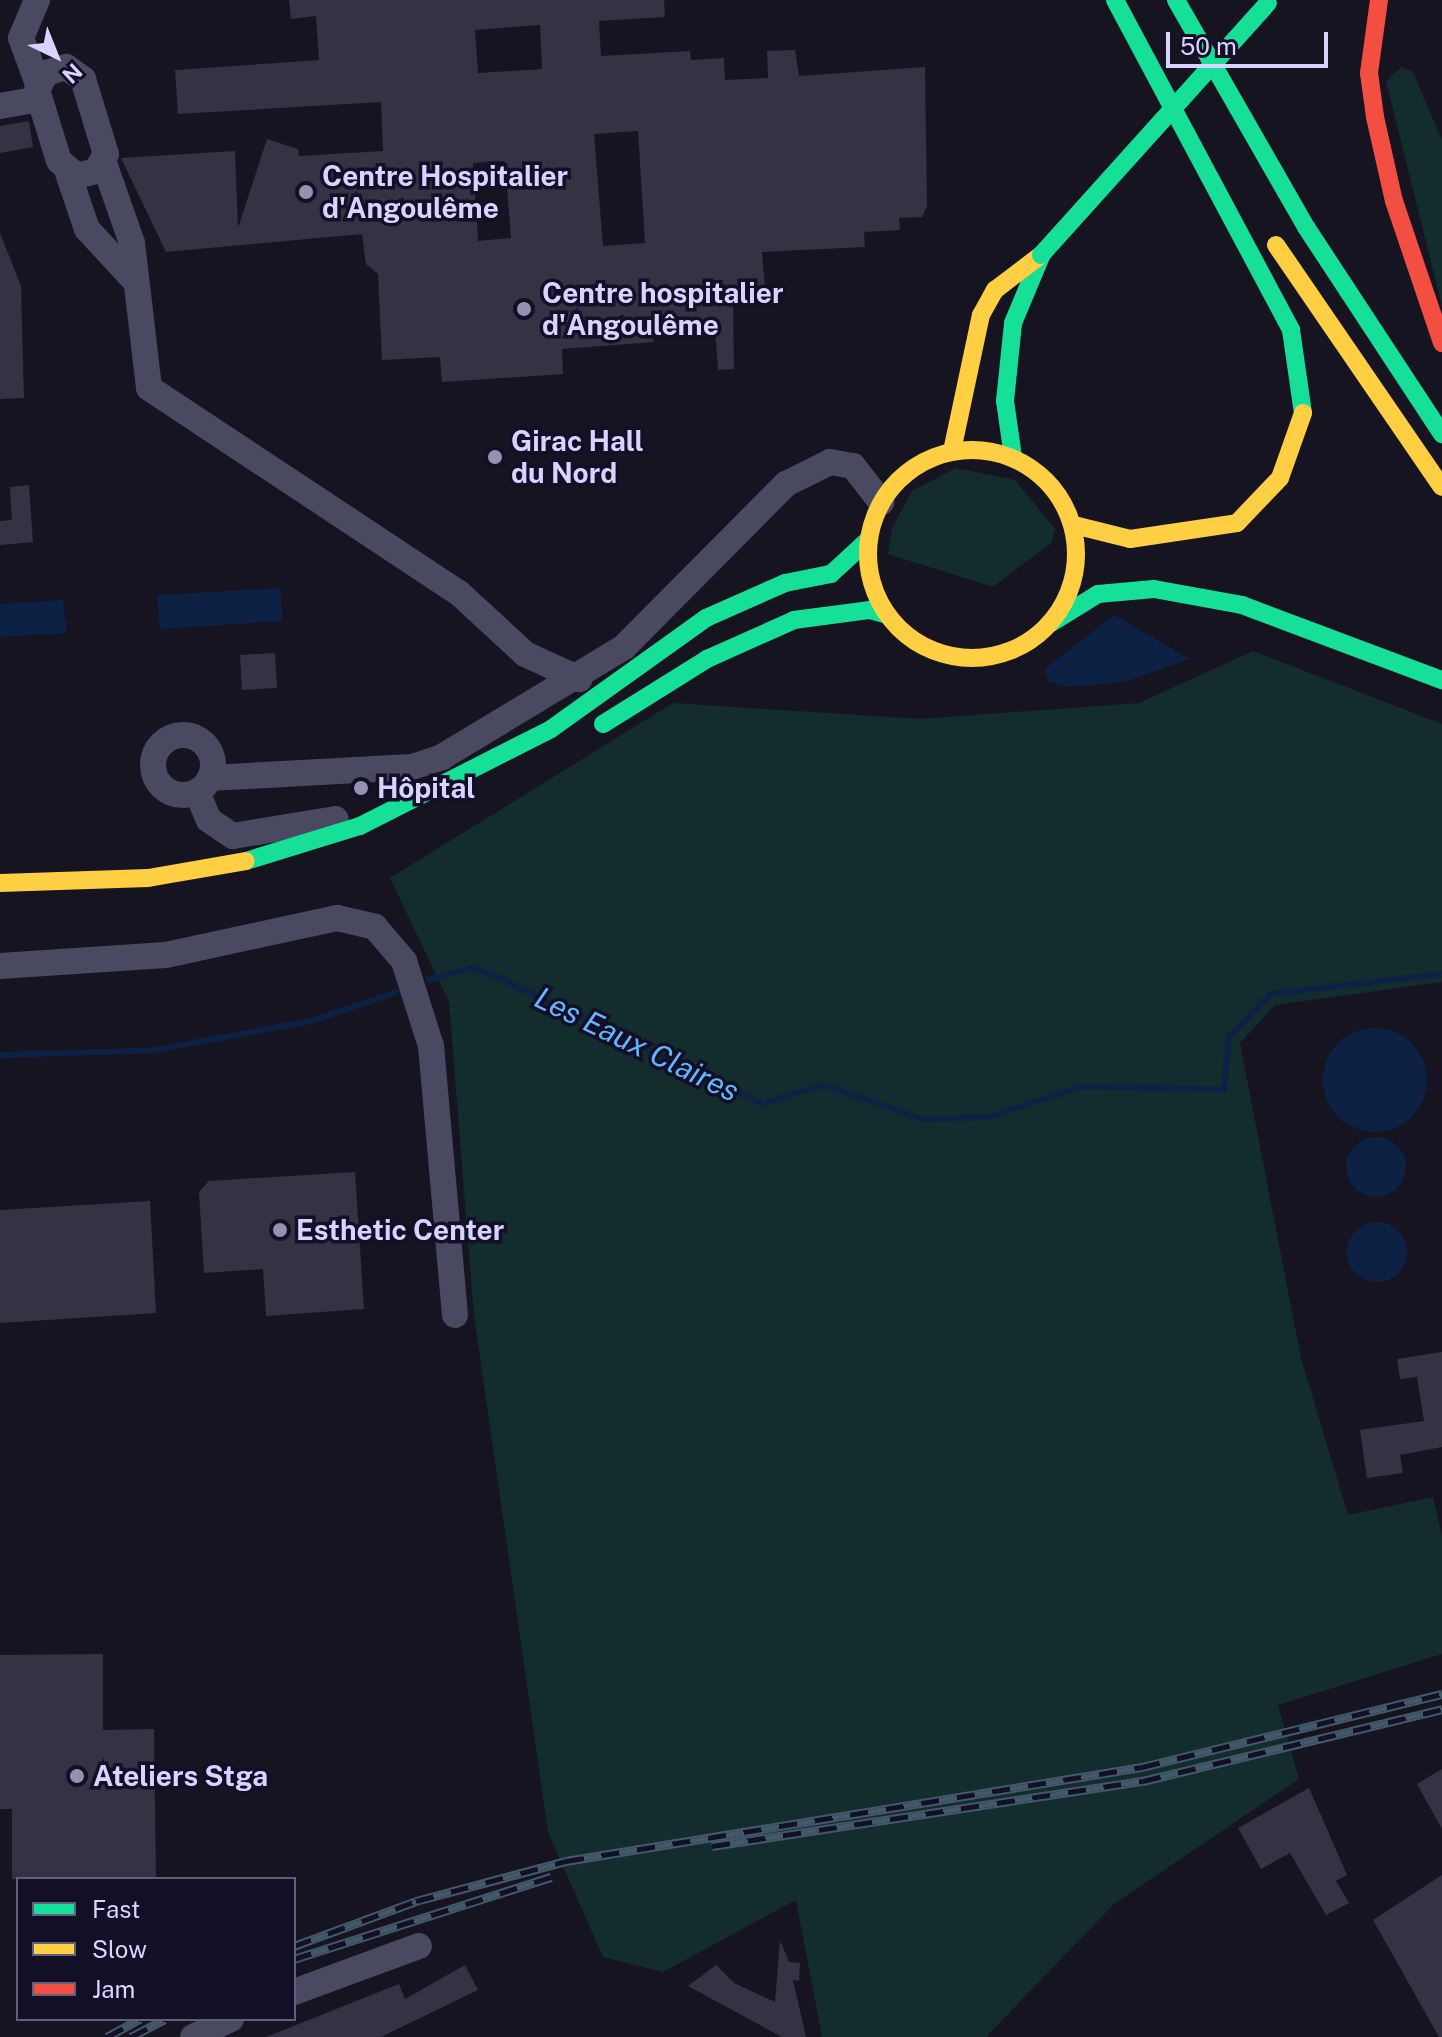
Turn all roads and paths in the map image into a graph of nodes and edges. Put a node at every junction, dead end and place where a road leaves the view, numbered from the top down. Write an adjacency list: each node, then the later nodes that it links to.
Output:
1 (37, 0): 7 (street)
2 (1115, 0): 21 (main road)
3 (1176, 0): 16 (main road)
4 (1379, 0): 15 (main road)
5 (1272, 1): 13 (main road, bridge)
6 (1180, 67): 9 (main road)
7 (38, 91): 8 (street); 10 (street); 11 (street)
8 (0, 106)
9 (1202, 108)
10 (104, 163): 11 (street); 14 (street)
11 (68, 173): 14 (street)
12 (1267, 229): 19 (main road)
13 (1041, 255): 17 (main road); 18 (main road)
14 (136, 282): 25 (street)
15 (1442, 343)
16 (1442, 434)
17 (952, 451): 18 (main road); 20 (main road)
18 (1013, 457): 21 (main road)
19 (1442, 487)
20 (881, 502): 22 (main road); 25 (street)
21 (1074, 525): 24 (main road)
22 (868, 540): 23 (main road); 28 (main road)
23 (887, 615): 24 (main road); 27 (main road)
24 (1051, 623): 26 (main road)
25 (579, 679): 28 (street)
26 (1442, 680)
27 (566, 745)
28 (414, 803): 29 (main road)
29 (0, 883)
30 (0, 966): 31 (street)
31 (455, 1315)
32 (419, 1946): 33 (street)
33 (296, 1991)
34 (227, 2021): 35 (street)
35 (193, 2037)

